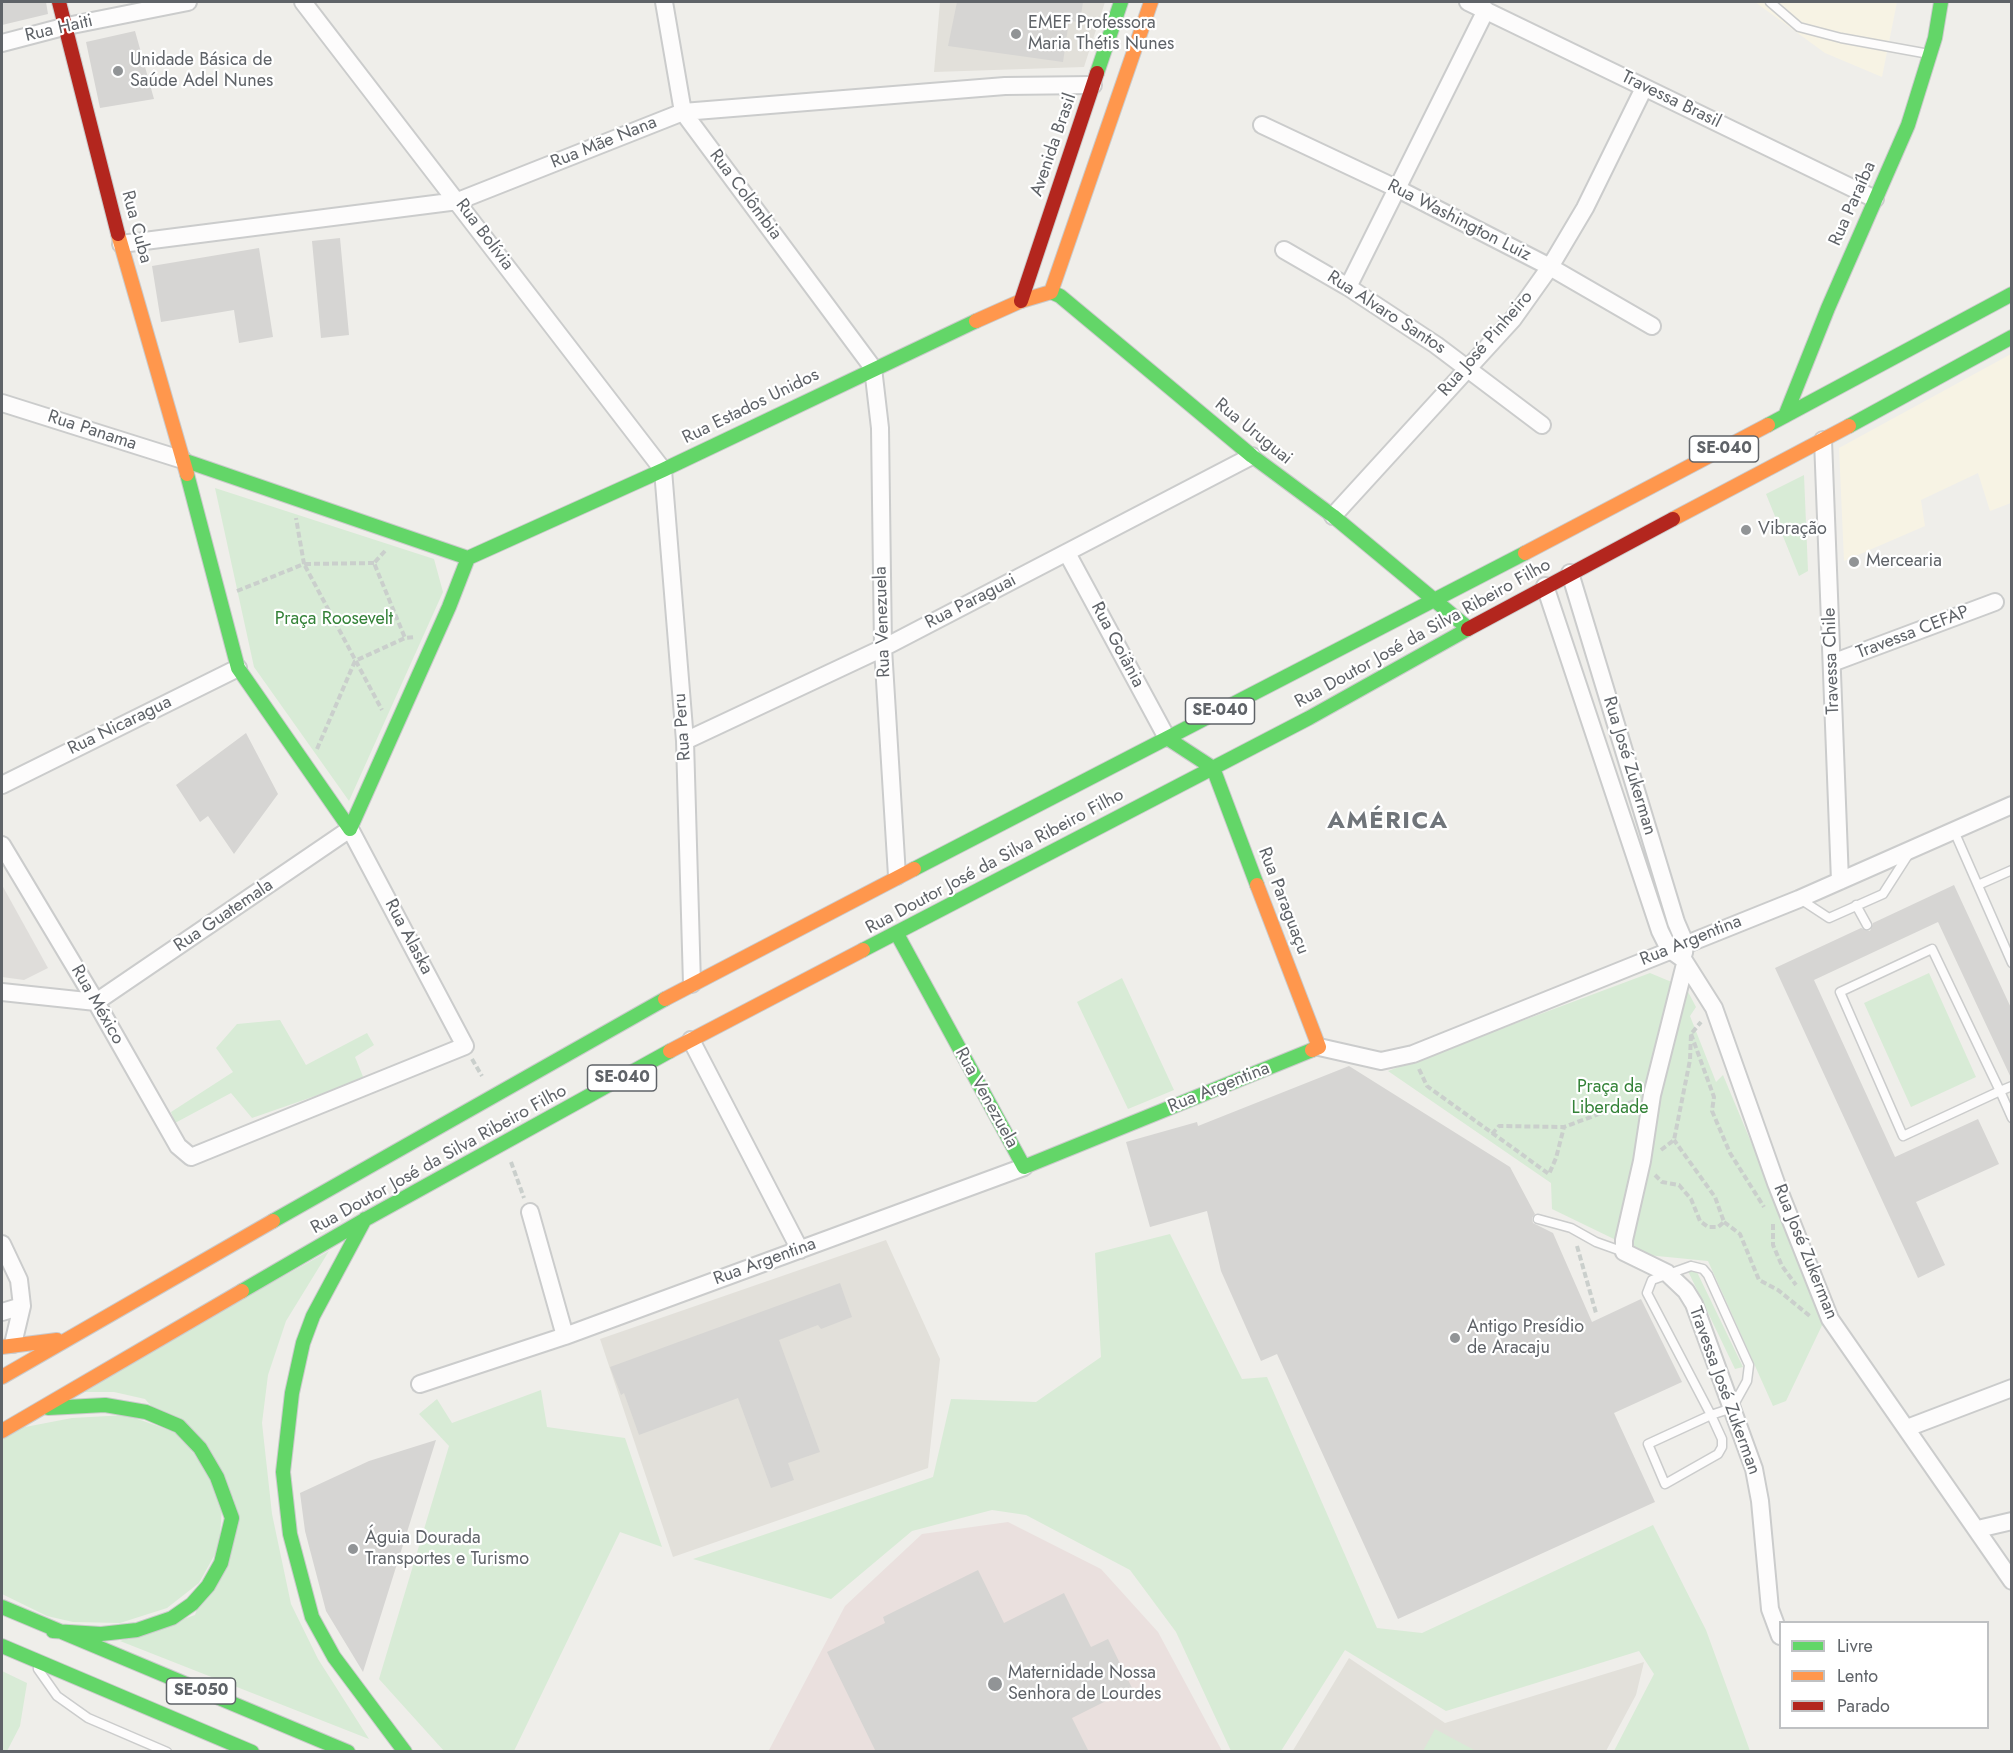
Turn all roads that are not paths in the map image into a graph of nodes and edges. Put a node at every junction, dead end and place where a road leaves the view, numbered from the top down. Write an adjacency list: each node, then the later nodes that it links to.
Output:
1 (59, 2): 11 (main road, Rua Cuba)
2 (188, 2): 11 (street, Rua Haiti)
3 (303, 2): 20 (street, Rua Bolívia)
4 (664, 2): 16 (street, Rua Colômbia)
5 (1121, 2): 14 (main road, Avenida Brasil)
6 (1151, 2): 25 (main road)
7 (1468, 2): 10 (street, Travessa Brasil)
8 (1770, 2): 13 (lane)
9 (1941, 2): 13 (main road, Rua Paraíba)
10 (1486, 10): 15 (street, Travessa Brasil); 18 (street)
11 (67, 26): 12 (street, Rua Haiti); 21 (main road, Rua Cuba)
12 (2, 43)
13 (1930, 54): 19 (main road, Rua Paraíba)
14 (1093, 85): 16 (street, Rua Mãe Nana); 27 (main road, Avenida Brasil)
15 (1644, 88): 19 (street, Travessa Brasil); 23 (street, Rua José Pinheiro)
16 (683, 112): 20 (street, Rua Mãe Nana); 31 (street, Rua Colômbia)
17 (1262, 125): 18 (street, Rua Washington Luiz)
18 (1398, 189): 23 (street, Rua Washington Luiz); 24 (street)
19 (1875, 199): 33 (main road, Rua Paraíba)
20 (458, 201): 21 (street, Rua Mãe Nana); 38 (street, Rua Bolívia)
21 (121, 244): 37 (main road, Rua Cuba)
22 (1284, 250): 24 (street, Rua Alvaro Santos)
23 (1550, 267): 28 (street, Rua Washington Luiz); 30 (street, Rua José Pinheiro)
24 (1348, 287): 30 (street, Rua Alvaro Santos)
25 (1051, 292): 27 (main road, Rua Estados Unidos); 36 (main road, Rua Uruguai)
26 (2012, 294): 33 (main road, Rua Doutor José da Silva Ribeiro Filho / SE-040)
27 (1021, 301): 31 (main road, Rua Estados Unidos)
28 (1652, 326)
29 (2012, 336): 35 (main road, Rua Doutor José da Silva Ribeiro Filho / SE-040)
30 (1468, 367): 34 (street, Rua Alvaro Santos); 39 (street, Rua José Pinheiro)
31 (873, 368): 38 (main road, Rua Estados Unidos); 47 (street, Rua Venezuela)
32 (2, 403): 37 (street, Rua Panama)
33 (1785, 417): 44 (main road, Rua Doutor José da Silva Ribeiro Filho / SE-040)
34 (1542, 425)
35 (1823, 440): 42 (main road, Rua Doutor José da Silva Ribeiro Filho / SE-040); 48 (street, Travessa Chile)
36 (1252, 456): 39 (main road, Rua Uruguai); 40 (street, Rua Paraguai)
37 (183, 460): 41 (main road); 49 (main road, Rua Cuba)
38 (663, 470): 41 (main road, Rua Estados Unidos); 51 (street, Rua Peru)
39 (1333, 516): 44 (main road, Rua Uruguai)
40 (1067, 553): 47 (street, Rua Paraguai); 50 (street, Rua Goiânia)
41 (468, 558): 55 (main road)
42 (1570, 573): 43 (main road, Rua Doutor José da Silva Ribeiro Filho / SE-040); 67 (street, Rua José Zukerman)
43 (1545, 586): 46 (main road, Rua Doutor José da Silva Ribeiro Filho / SE-040); 67 (street, Rua José Zukerman)
44 (1433, 600): 46 (main road, Rua Uruguai); 50 (main road, Rua Doutor José da Silva Ribeiro Filho / SE-040)
45 (1995, 602): 48 (street, Travessa CEFAP)
46 (1468, 628): 52 (main road, Rua Doutor José da Silva Ribeiro Filho / SE-040)
47 (883, 648): 51 (street, Rua Paraguai); 60 (street, Rua Venezuela)
48 (1832, 663): 61 (street, Travessa Chile)
49 (238, 668): 53 (street, Rua Nicaragua); 55 (main road)
50 (1167, 738): 52 (main road); 60 (main road, Rua Doutor José da Silva Ribeiro Filho / SE-040)
51 (685, 741): 69 (street, Rua Peru)
52 (1213, 768): 66 (main road, Rua Doutor José da Silva Ribeiro Filho / SE-040); 73 (main road, Rua Paraguaçu)
53 (2, 784)
54 (2012, 805): 56 (street, Rua Argentina)
55 (350, 829): 71 (street, Rua Guatemala); 77 (street, Rua Alaska)
56 (1954, 831): 58 (street, Rua Argentina); 62 (lane)
57 (2, 845): 71 (street, Rua México)
58 (1910, 852): 61 (street, Rua Argentina); 64 (lane)
59 (2012, 870): 62 (lane)
60 (897, 876): 69 (main road, Rua Doutor José da Silva Ribeiro Filho / SE-040)
61 (1840, 881): 63 (street, Rua Argentina)
62 (1978, 885): 68 (lane)
63 (1799, 899): 64 (lane); 67 (street, Rua Argentina)
64 (1856, 905): 65 (lane)
65 (1867, 925)
66 (897, 933): 72 (main road, Rua Doutor José da Silva Ribeiro Filho / SE-040); 78 (main road, Rua Venezuela)
67 (1681, 954): 73 (street, Rua Argentina); 84 (street); 97 (street, Rua José Zukerman)
68 (2012, 963)
69 (692, 984): 89 (main road, Rua Doutor José da Silva Ribeiro Filho / SE-040)
70 (2, 992): 71 (street)
71 (96, 1002): 77 (street, Rua México)
72 (691, 1040): 80 (main road, Rua Doutor José da Silva Ribeiro Filho / SE-040); 83 (street)
73 (1319, 1047): 78 (main road, Rua Argentina)
74 (2012, 1086): 75 (lane)
75 (2000, 1091): 75 (lane); 76 (lane)
76 (2012, 1118)
77 (197, 1156)
78 (1024, 1167): 83 (street, Rua Argentina)
79 (530, 1212): 88 (street)
80 (366, 1219): 95 (main road, Rua Doutor José da Silva Ribeiro Filho / SE-040); 110 (main road)
81 (1538, 1219): 84 (lane)
82 (2, 1244): 86 (street)
83 (800, 1250): 88 (street, Rua Argentina)
84 (1624, 1252): 85 (street, Travessa José Zukerman)
85 (1667, 1273): 94 (street, Travessa José Zukerman); 94 (lane); 96 (lane)
86 (22, 1306): 87 (street); 90 (street)
87 (2, 1312)
88 (565, 1336): 92 (street, Rua Argentina)
89 (63, 1340): 90 (main road); 91 (main road, Rua Doutor José da Silva Ribeiro Filho / SE-040)
90 (7, 1346)
91 (2, 1377)
92 (420, 1384)
93 (2012, 1388): 97 (street)
94 (1732, 1408): 96 (lane); 104 (street, Travessa José Zukerman)
95 (42, 1409): 98 (main road, Rua Doutor José da Silva Ribeiro Filho / SE-040); 103 (main road)
96 (1711, 1415): 96 (lane)
97 (1907, 1428): 100 (street, Rua José Zukerman)
98 (2, 1431)
99 (2012, 1521): 100 (street)
100 (1978, 1530): 101 (street, Rua José Zukerman)
101 (2012, 1581)
102 (2, 1607): 103 (main road, SE-050)
103 (54, 1631): 109 (main road, SE-050)
104 (1779, 1633)
105 (2, 1646): 106 (main road, SE-050)
106 (31, 1659): 107 (lane); 108 (main road, SE-050)
107 (167, 1752)
108 (252, 1752)
109 (348, 1752)
110 (405, 1752)

